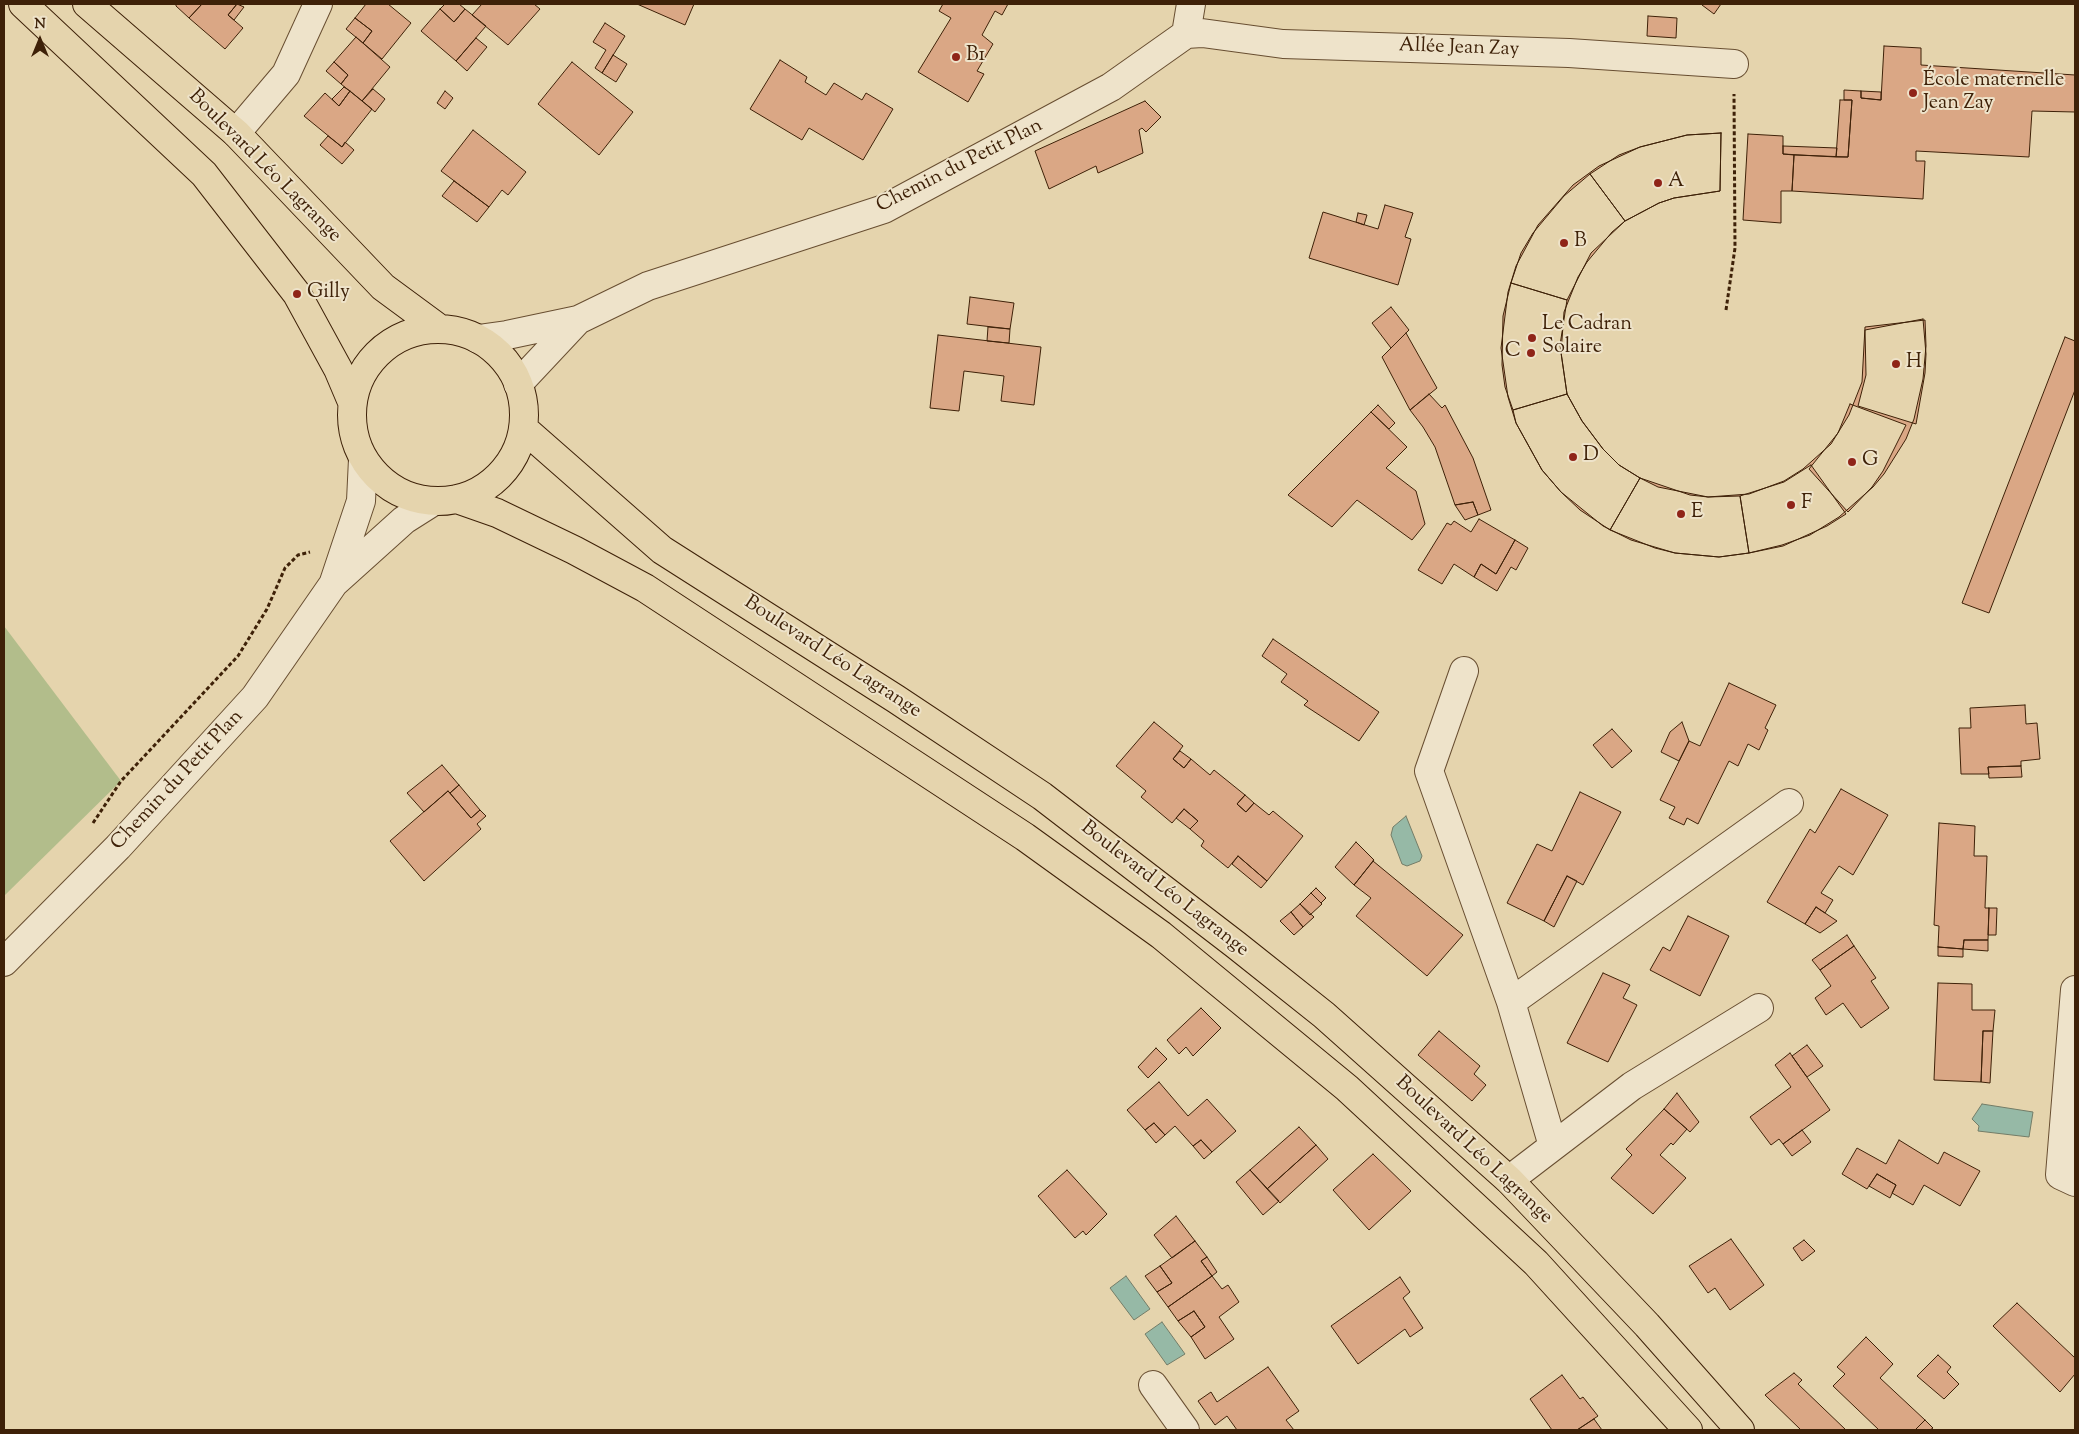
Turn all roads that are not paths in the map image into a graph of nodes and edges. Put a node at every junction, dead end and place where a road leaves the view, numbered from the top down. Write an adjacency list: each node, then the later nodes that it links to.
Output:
1 (23, 4): 12 (main road)
2 (88, 4): 7 (main road, Boulevard Léo Lagrange)
3 (318, 4): 7 (street)
4 (1191, 4): 5 (street)
5 (1186, 34): 6 (street, Allée Jean Zay); 8 (street, Chemin du Petit Plan)
6 (1734, 64)
7 (236, 133): 9 (main road, Boulevard Léo Lagrange)
8 (578, 320): 10 (street, Chemin du Petit Plan); 11 (street, Chemin du Petit Plan)
9 (440, 329): 10 (main road); 12 (main road)
10 (478, 339): 11 (main road)
11 (518, 384): 13 (main road)
12 (352, 402): 14 (main road)
13 (523, 428): 15 (main road); 24 (main road, Boulevard Léo Lagrange)
14 (363, 459): 15 (main road); 16 (street, Chemin du Petit Plan)
15 (445, 500): 16 (street, Chemin du Petit Plan); 28 (main road, Boulevard Léo Lagrange)
16 (334, 584): 19 (street, Chemin du Petit Plan)
17 (1464, 671): 21 (street)
18 (1789, 803): 21 (street)
19 (4, 962)
20 (2075, 990): 25 (street)
21 (1511, 1002): 23 (street)
22 (1759, 1008): 23 (street)
23 (1553, 1146): 24 (street)
24 (1509, 1180): 29 (main road, Boulevard Léo Lagrange)
25 (2075, 1182)
26 (1153, 1385): 27 (street)
27 (1185, 1430)
28 (1688, 1430)
29 (1740, 1430)

